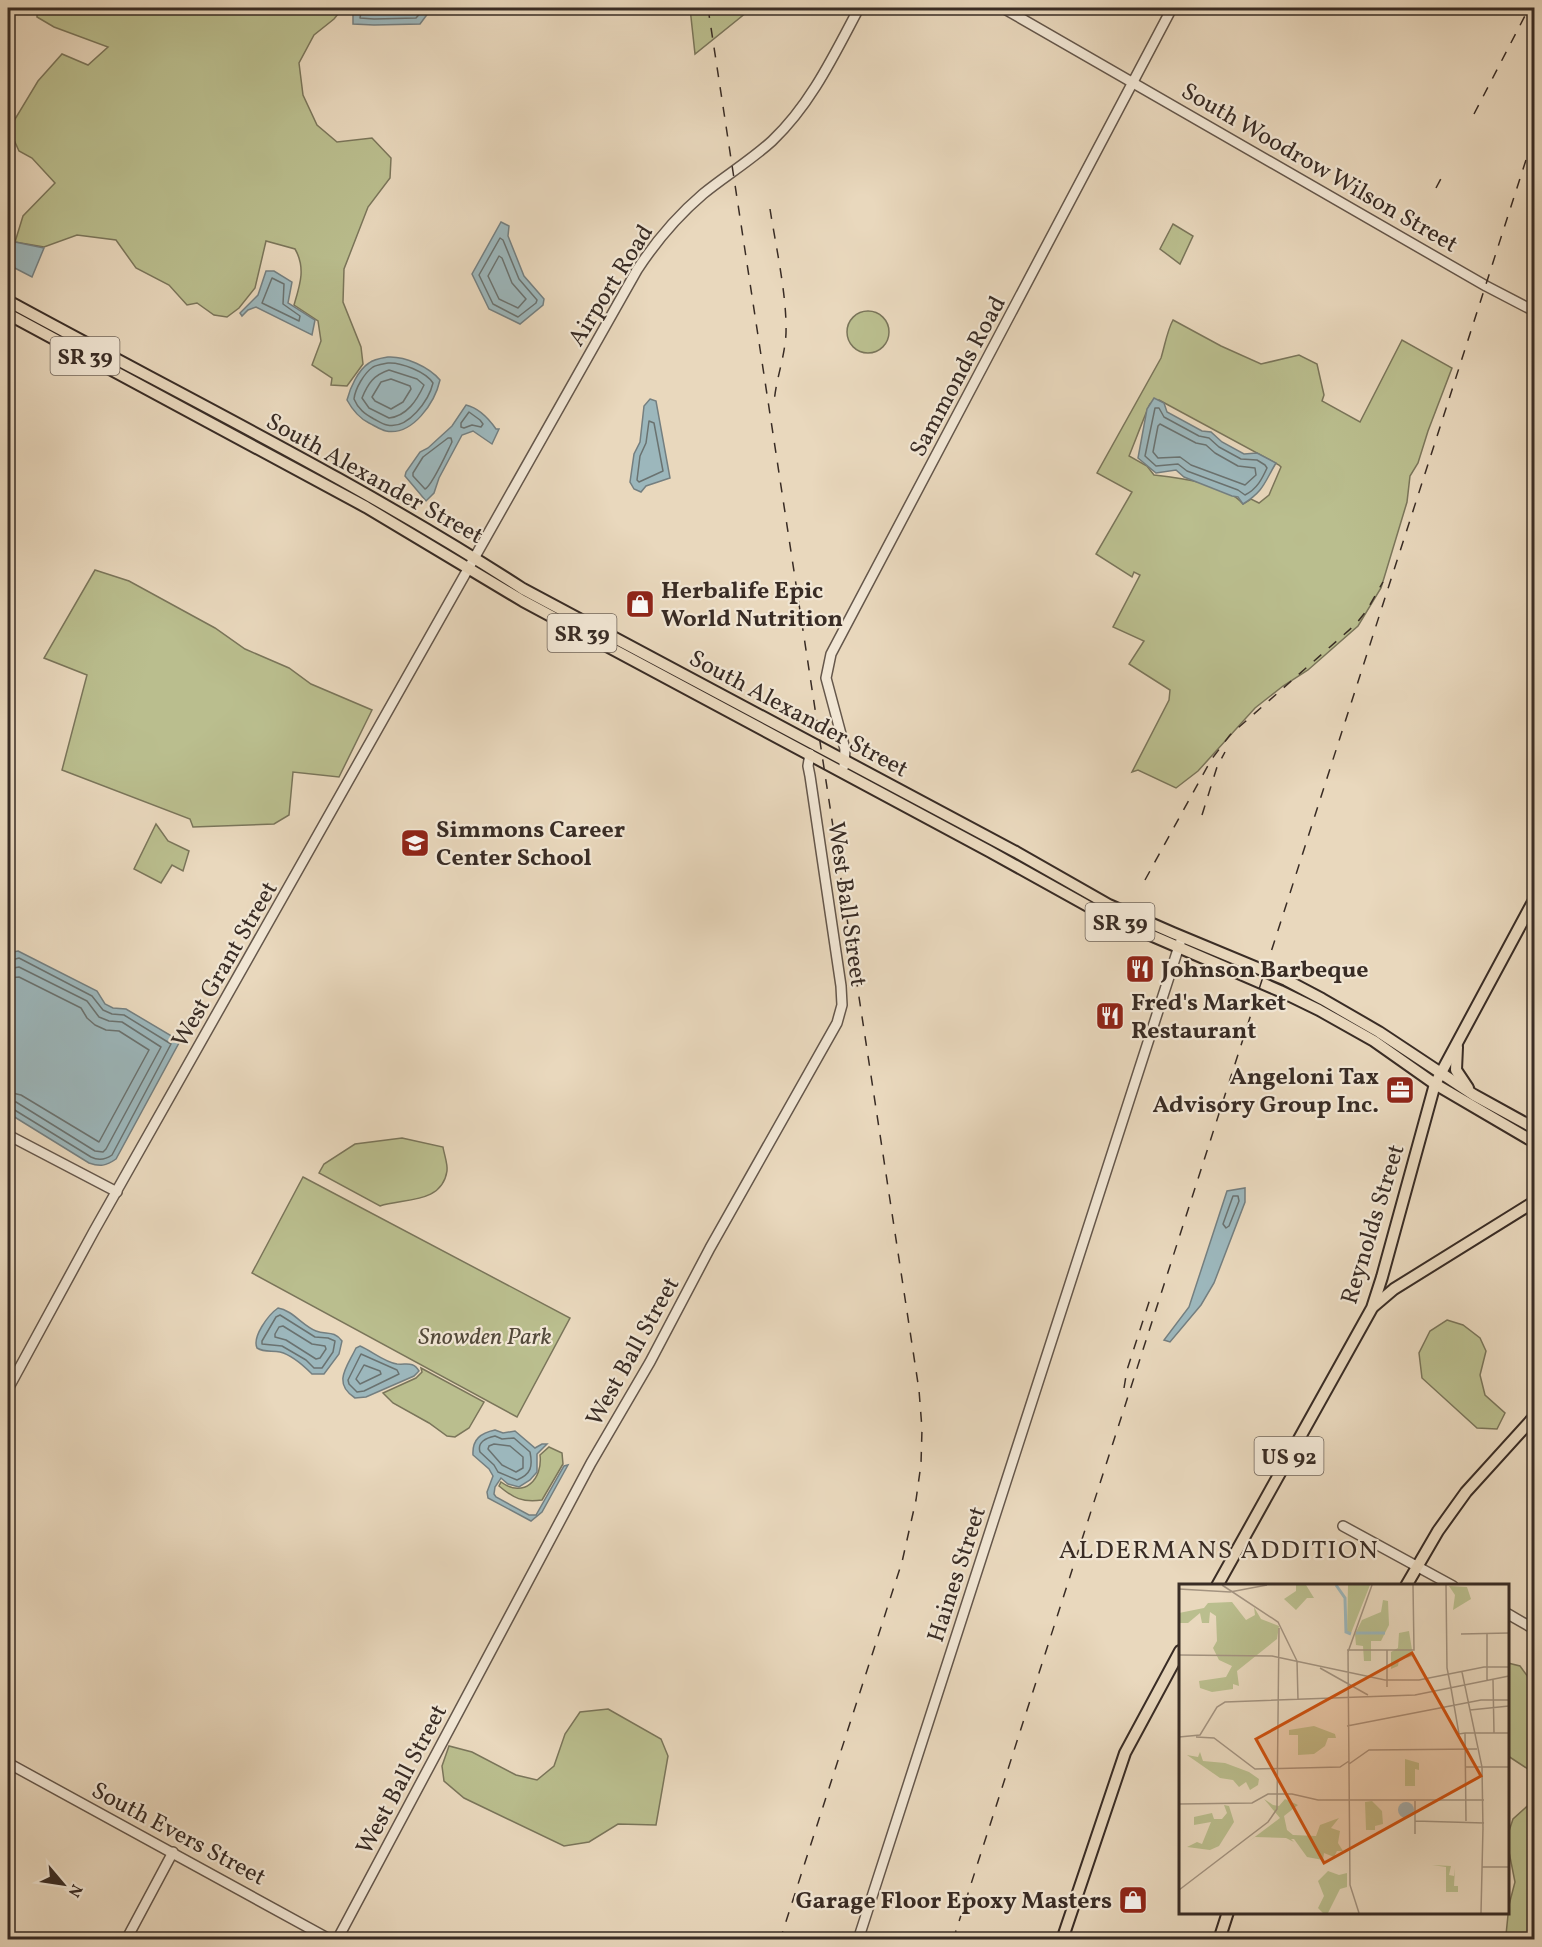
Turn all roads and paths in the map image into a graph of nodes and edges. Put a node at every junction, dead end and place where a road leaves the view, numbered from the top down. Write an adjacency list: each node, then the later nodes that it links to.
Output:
1 (859, 8): 9 (street, Airport Road)
2 (1003, 8): 4 (street, South Woodrow Wilson Street)
3 (1173, 8): 4 (street, Sammonds Road)
4 (1134, 83): 6 (street, South Woodrow Wilson Street); 12 (street, Sammonds Road)
5 (8, 301): 8 (main road, South Alexander Street / SR 39)
6 (1534, 311)
7 (8, 314): 8 (main road, South Alexander Street / SR 39)
8 (279, 454): 9 (main road, South Alexander Street / SR 39)
9 (472, 563): 10 (main road, South Alexander Street / SR 39); 22 (street, West Grant Street)
10 (703, 692): 11 (main road, South Alexander Street / SR 39); 12 (main road, South Alexander Street / SR 39)
11 (810, 754): 12 (main road, South Alexander Street / SR 39); 42 (street, West Ball Street)
12 (844, 766): 14 (main road, South Alexander Street / SR 39)
13 (1534, 900): 15 (main road, Reynolds Street)
14 (1180, 942): 16 (main road, South Alexander Street / SR 39); 17 (main road, South Alexander Street / SR 39); 43 (street, Haines Street)
15 (1458, 1042): 16 (main road, Reynolds Street); 18 (main road)
16 (1441, 1074): 17 (main road, Reynolds Street); 18 (main road, SR 39)
17 (1435, 1084): 21 (main road, SR 39); 24 (main road, Reynolds Street)
18 (1474, 1095): 19 (main road, SR 39)
19 (1534, 1128)
20 (8, 1135): 22 (street)
21 (1534, 1142)
22 (117, 1192): 27 (street, West Grant Street)
23 (1534, 1202): 25 (main road, US 92)
24 (1382, 1277): 25 (main road); 26 (main road, Reynolds Street)
25 (1394, 1289): 26 (main road, US 92)
26 (1372, 1308): 31 (main road, Reynolds Street / US 92)
27 (8, 1389)
28 (1534, 1417): 30 (main road)
29 (1344, 1526): 30 (street)
30 (1417, 1566): 32 (main road); 33 (street)
31 (1218, 1584)
32 (1407, 1584)
33 (1449, 1584)
34 (1509, 1615): 35 (street)
35 (1534, 1629)
36 (1179, 1653): 44 (main road)
37 (8, 1763): 38 (street, South Evers Street)
38 (173, 1852): 40 (street); 41 (street, South Evers Street)
39 (1227, 1914): 45 (main road)
40 (126, 1940)
41 (331, 1940)
42 (337, 1940)
43 (858, 1940)
44 (1062, 1940)
45 (1219, 1940)

